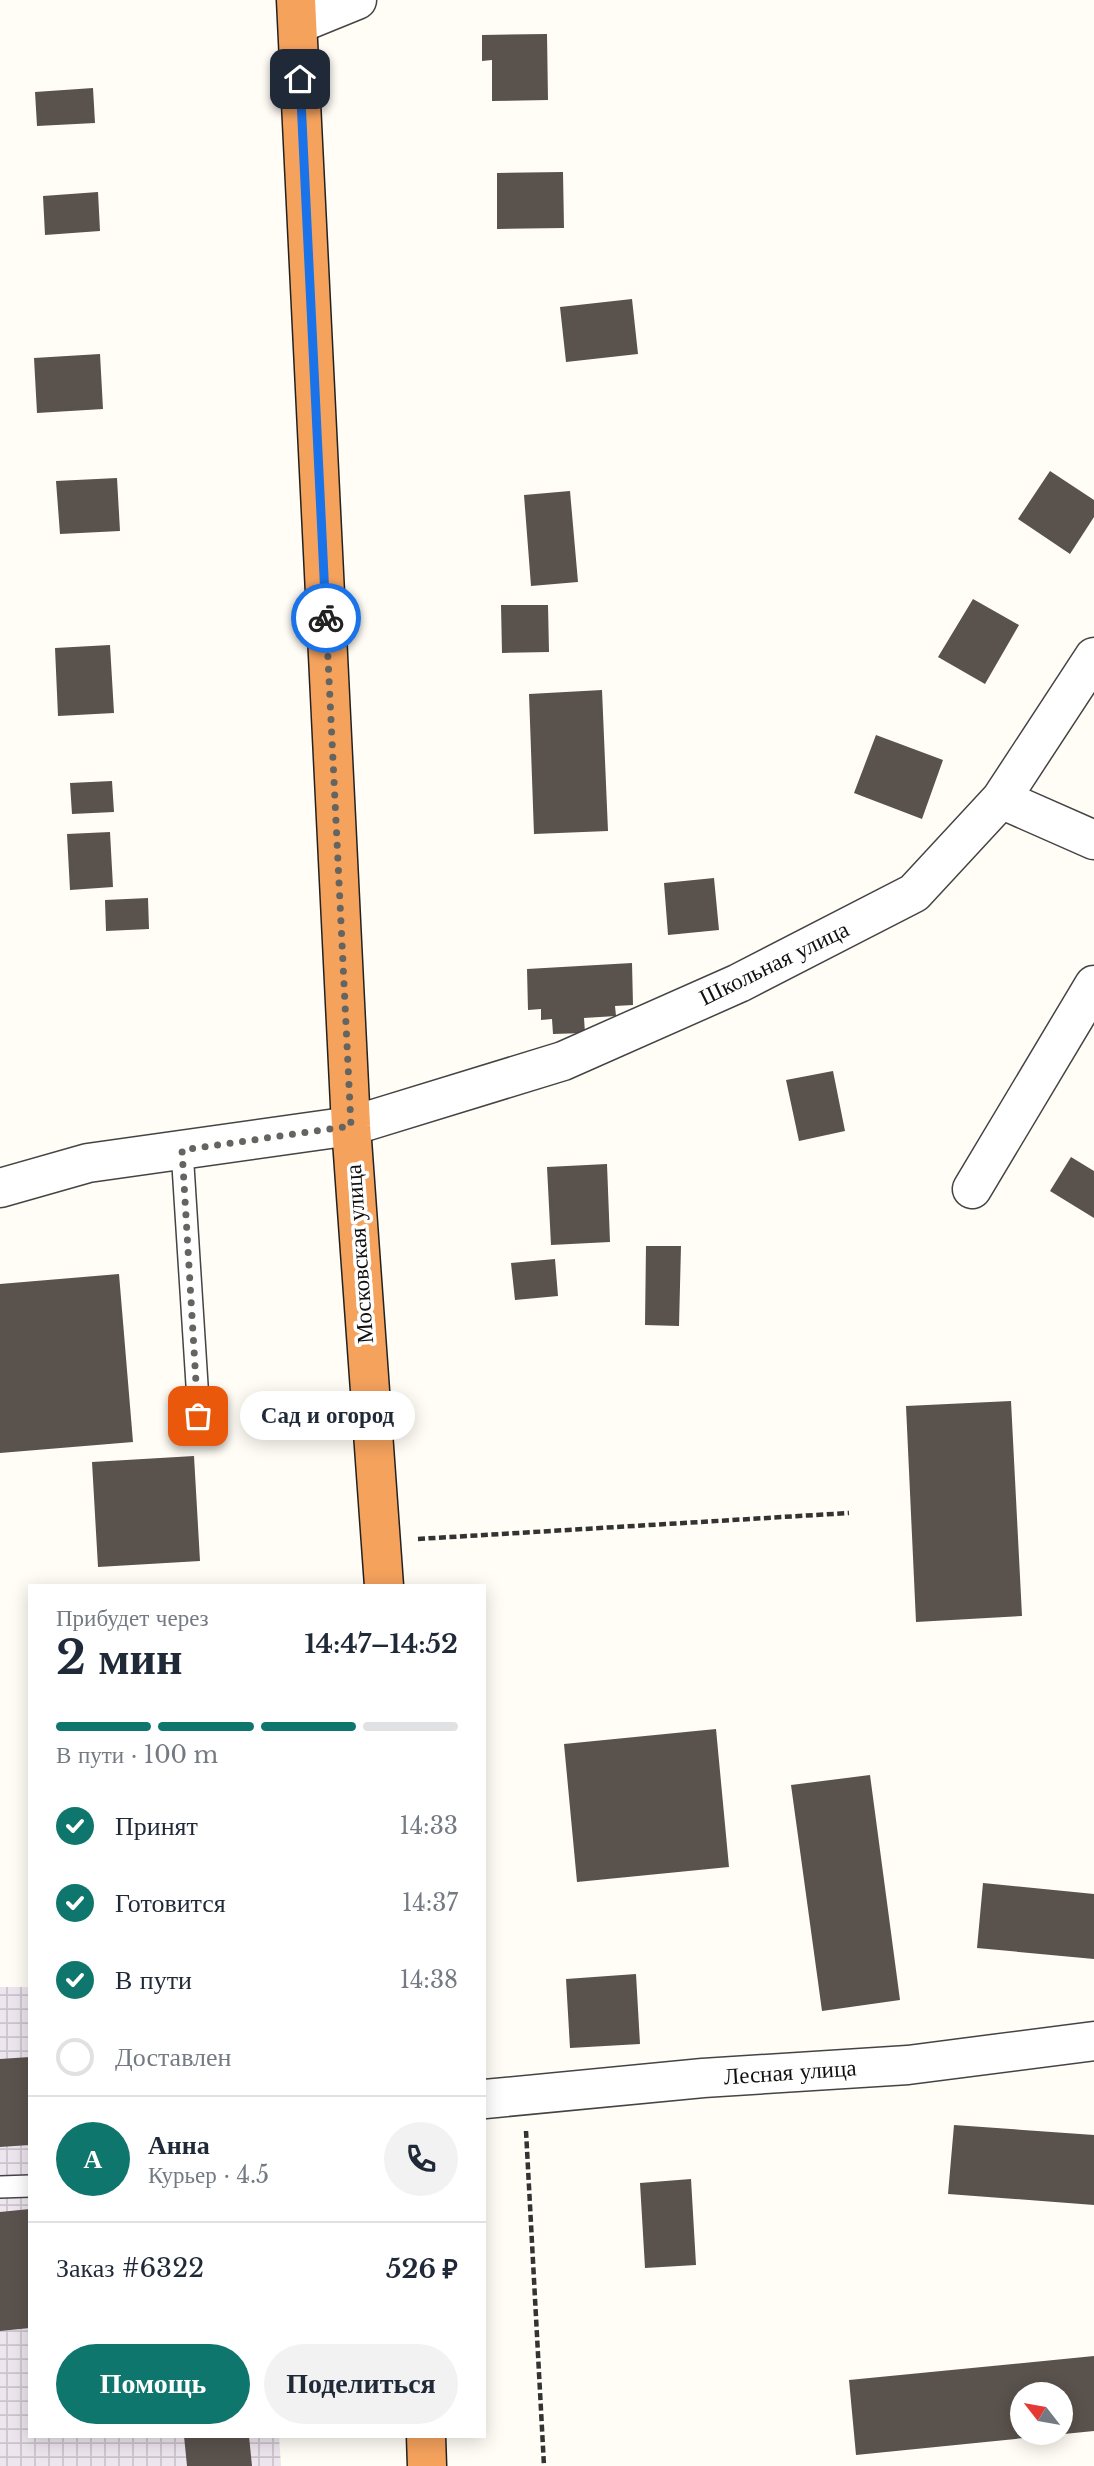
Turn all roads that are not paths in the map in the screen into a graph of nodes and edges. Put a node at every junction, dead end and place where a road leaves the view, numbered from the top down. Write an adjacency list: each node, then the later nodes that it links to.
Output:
1 (357, 0): 2 (street)
2 (297, 12): 7 (highway, Московская улица)
3 (1094, 657): 4 (street, Школьная улица)
4 (1001, 800): 5 (street); 7 (street, Школьная улица)
5 (1094, 840)
6 (1094, 985): 10 (street)
7 (351, 1126): 8 (street, Школьная улица); 12 (highway, Московская улица)
8 (182, 1150): 9 (street, Школьная улица); 11 (lane)
9 (0, 1188)
10 (972, 1189)
11 (198, 1416)
12 (384, 1584)
13 (1094, 2041): 14 (street, Лесная улица)
14 (486, 2099)
15 (28, 2186): 16 (lane)
16 (0, 2187)
17 (426, 2438): 18 (highway)
18 (427, 2466)

